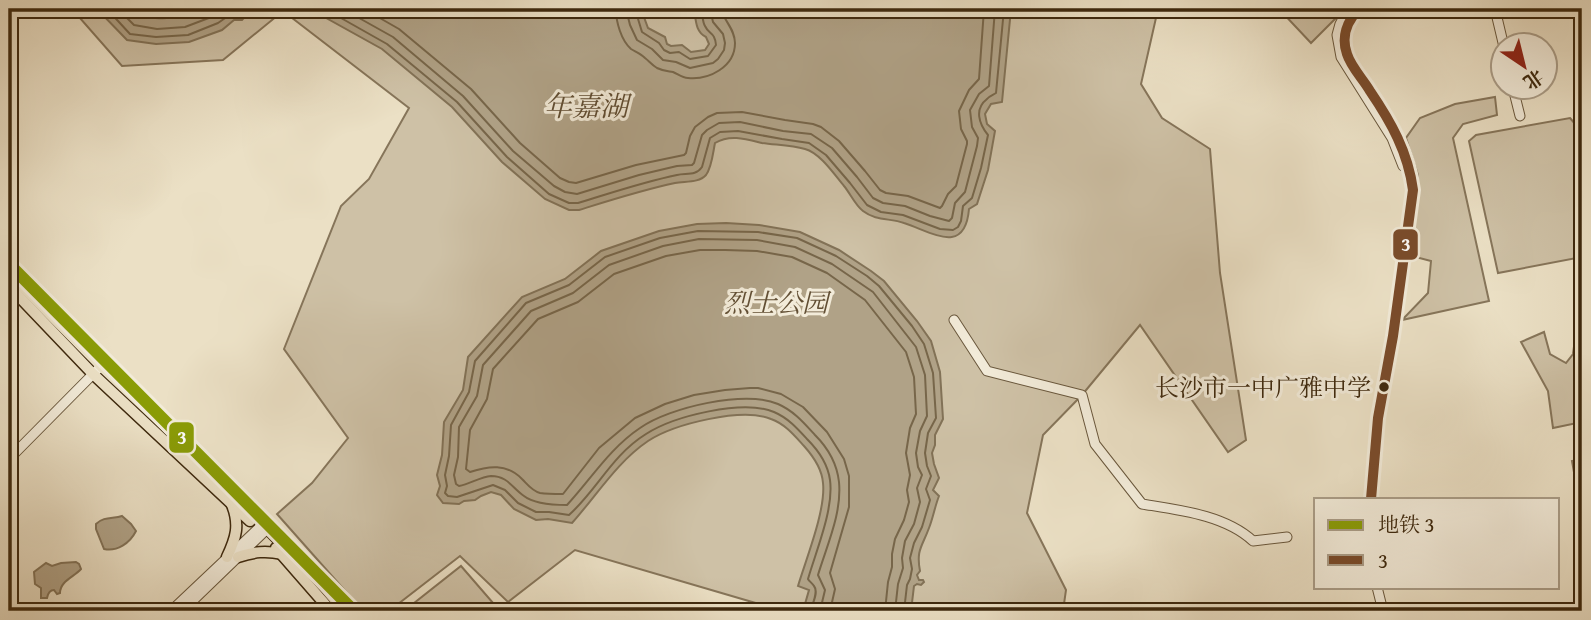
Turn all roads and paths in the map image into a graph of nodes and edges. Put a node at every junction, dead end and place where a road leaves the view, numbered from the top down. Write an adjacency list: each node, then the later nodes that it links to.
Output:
1 (1348, 9): 12 (street)
2 (1359, 9): 13 (street)
3 (1495, 9): 4 (street)
4 (1500, 32)
5 (1516, 102): 6 (street)
6 (1520, 116)
7 (9, 273): 10 (main road)
8 (9, 286): 10 (main road)
9 (954, 320): 16 (street)
10 (97, 370): 11 (street); 14 (main road); 15 (main road)
11 (9, 459)
12 (1369, 498)
13 (1369, 498)
14 (230, 502): 15 (main road); 18 (main road)
15 (262, 528): 17 (main road); 18 (street); 23 (main road)
16 (1287, 537)
17 (282, 554): 18 (main road); 22 (main road)
18 (233, 557): 20 (street); 21 (street)
19 (1380, 588): 24 (street)
20 (171, 611)
21 (182, 611)
22 (331, 611)
23 (345, 611)
24 (1386, 611)

